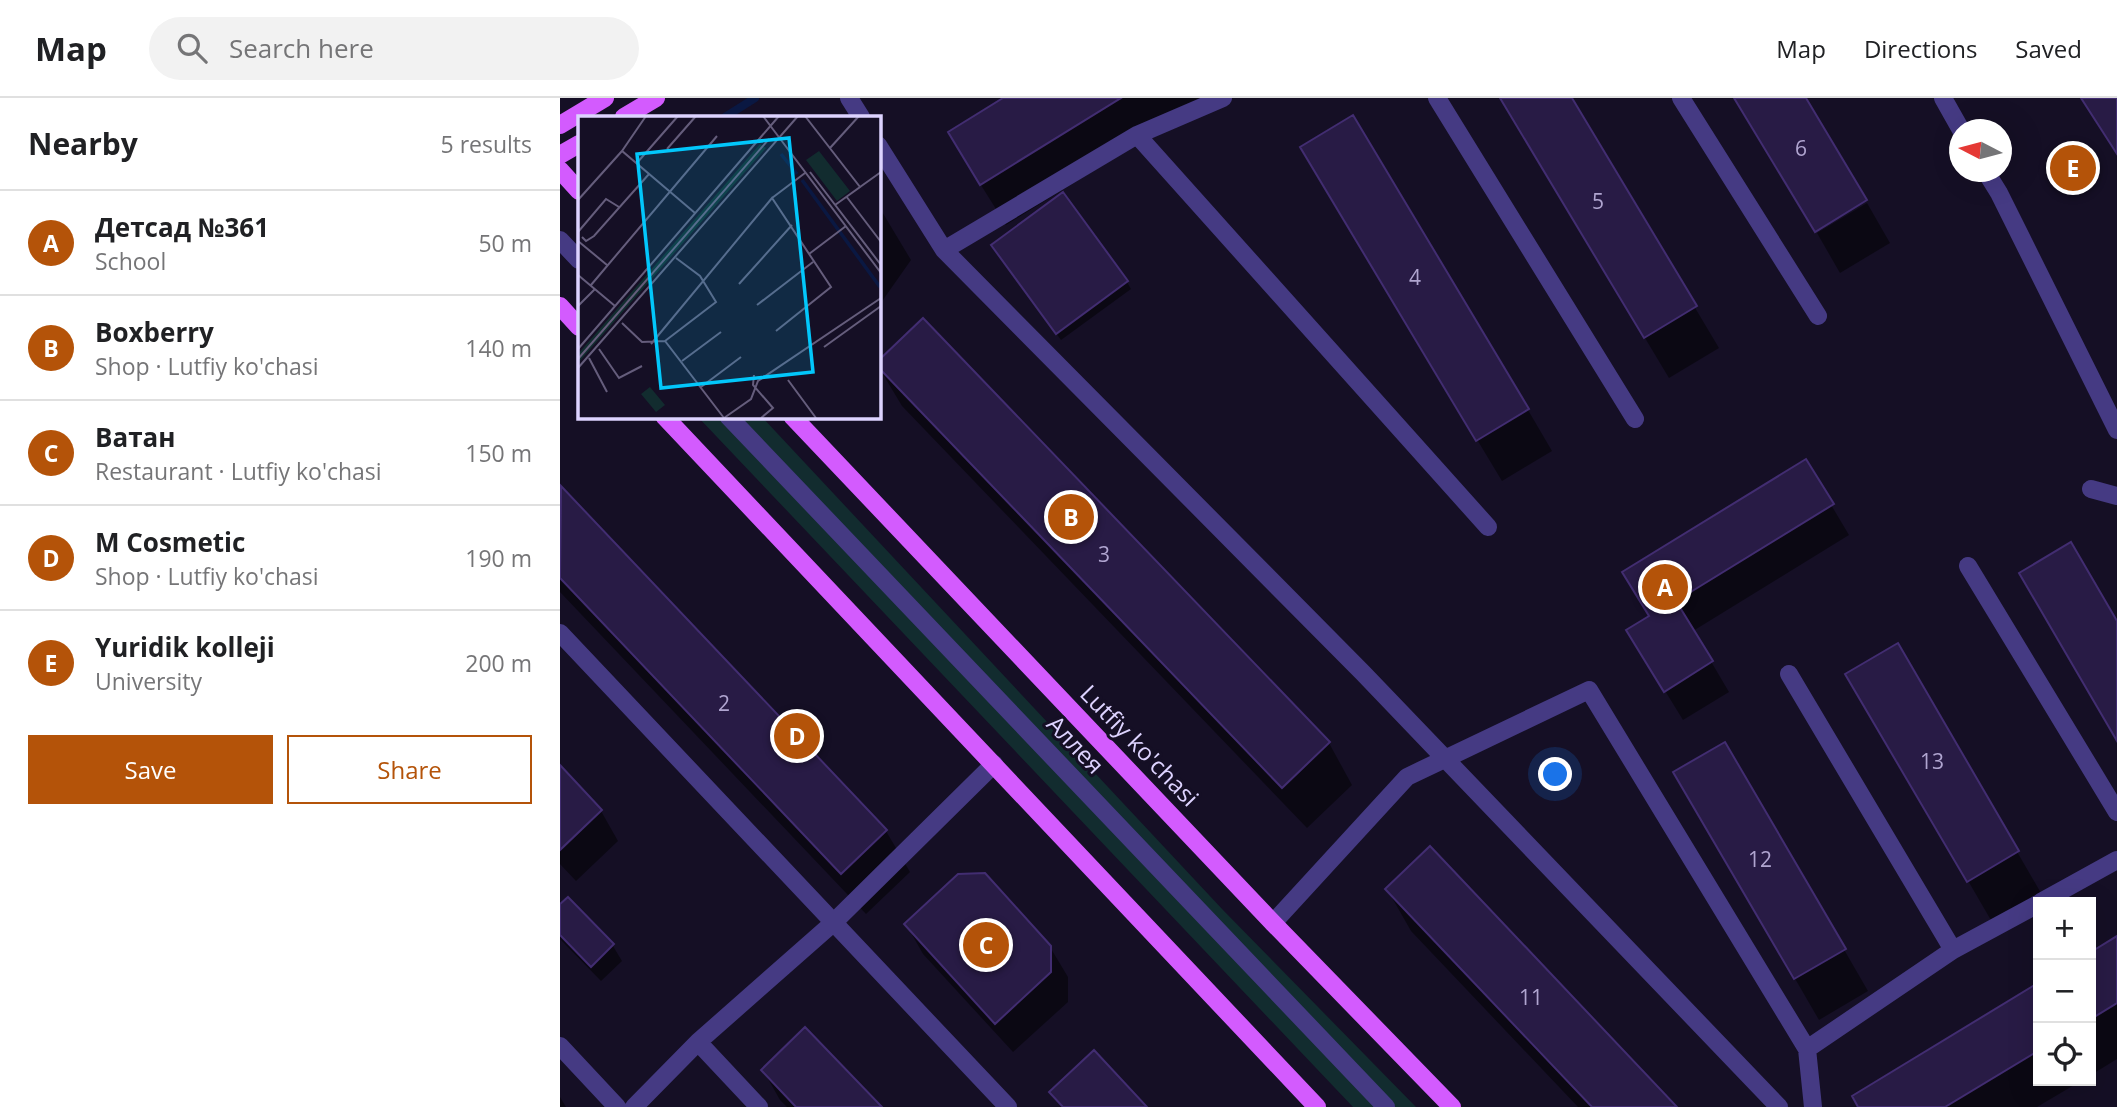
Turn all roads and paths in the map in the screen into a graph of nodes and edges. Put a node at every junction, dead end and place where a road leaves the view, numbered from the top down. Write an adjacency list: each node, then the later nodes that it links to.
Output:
1 (605, 98): 11 (main road)
2 (656, 98): 8 (main road)
3 (849, 98): 9 (street)
4 (1223, 98): 12 (street)
5 (1437, 98): 28 (street)
6 (1681, 98): 23 (street)
7 (1943, 98): 10 (street)
8 (626, 116)
9 (860, 116)
10 (1955, 119)
11 (560, 125)
12 (1137, 135): 20 (street); 32 (street)
13 (578, 145): 15 (main road)
14 (880, 148): 20 (street)
15 (560, 155)
16 (560, 170): 18 (main road)
17 (1991, 182): 29 (street)
18 (578, 190)
19 (560, 240): 21 (street)
20 (944, 250): 36 (street)
21 (578, 259)
22 (560, 306): 24 (main road)
23 (1818, 316)
24 (578, 326)
25 (666, 418): 37 (main road)
26 (730, 418): 53 (street, Аллея)
27 (794, 418): 43 (main road, Lutfiy ko'chasi)
28 (1635, 419)
29 (2117, 430)
30 (2091, 489): 31 (street)
31 (2117, 496)
32 (1488, 527)
33 (1968, 566): 38 (street)
34 (560, 633): 42 (street)
35 (1789, 674): 44 (street)
36 (1445, 759): 43 (street); 47 (street); 55 (street)
37 (994, 764): 42 (street); 52 (main road)
38 (2117, 813)
39 (2117, 860): 40 (street)
40 (2050, 897)
41 (2033, 906): 44 (street)
42 (833, 923): 45 (street); 51 (street)
43 (1273, 923): 54 (main road, Lutfiy ko'chasi)
44 (1953, 950): 47 (street)
45 (698, 1042): 49 (street); 50 (street)
46 (560, 1046): 48 (street)
47 (1807, 1049): 56 (street)
48 (617, 1107)
49 (634, 1107)
50 (759, 1107)
51 (1008, 1107)
52 (1317, 1107)
53 (1386, 1107)
54 (1452, 1107)
55 (1779, 1107)
56 (1813, 1107)

